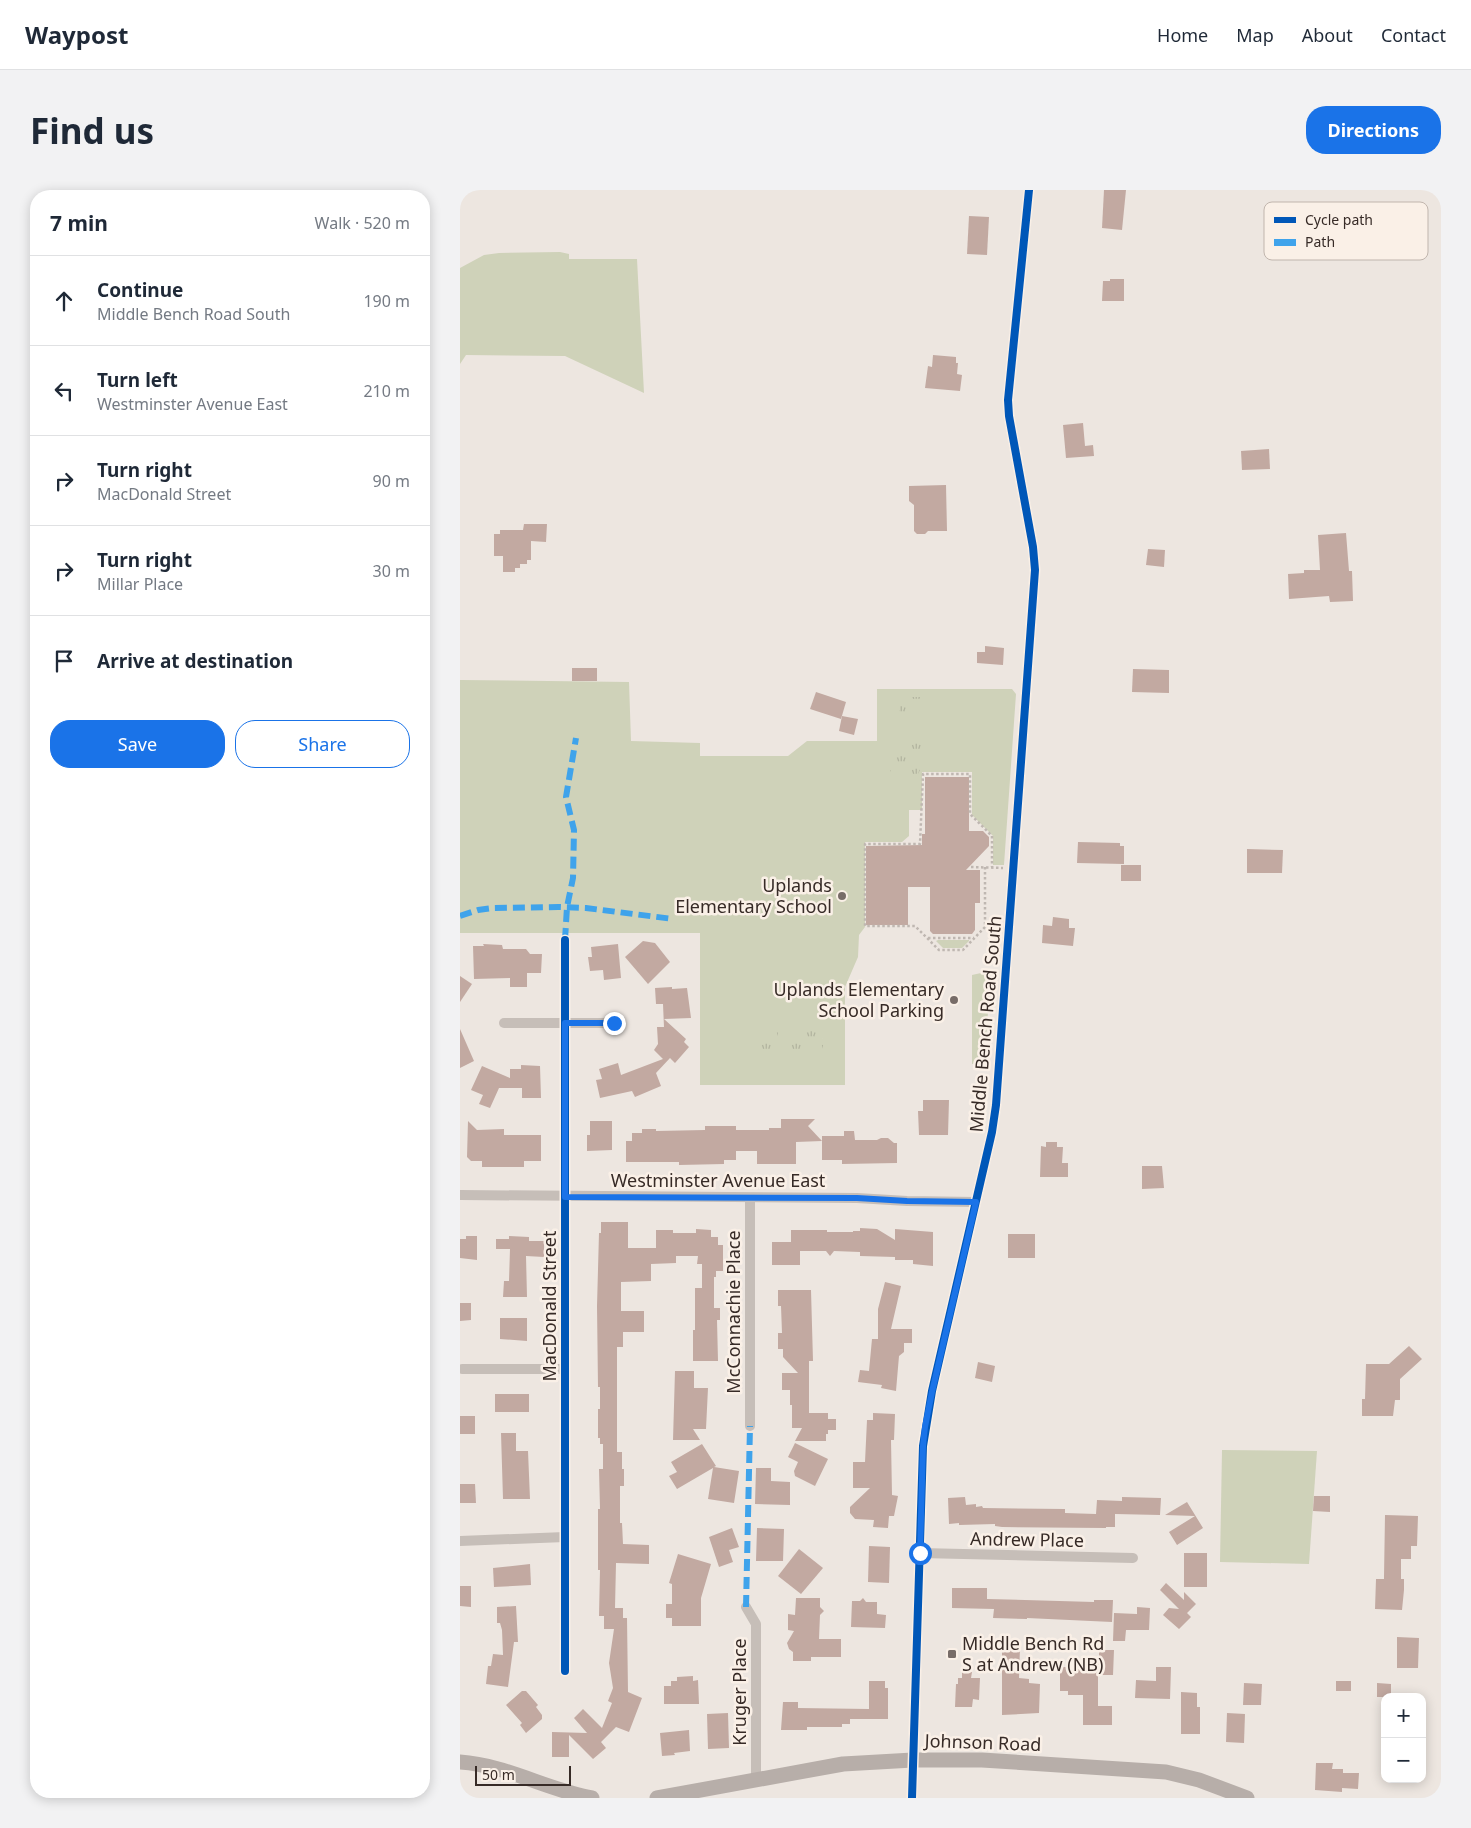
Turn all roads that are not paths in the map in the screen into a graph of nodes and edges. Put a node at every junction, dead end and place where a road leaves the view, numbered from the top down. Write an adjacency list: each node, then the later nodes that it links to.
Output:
1 (1028, 190): 9 (street, Middle Bench Road South)
2 (565, 940): 4 (street, MacDonald Street)
3 (504, 1023): 4 (street)
4 (565, 1023): 5 (street); 7 (street, MacDonald Street)
5 (614, 1023)
6 (460, 1195): 7 (street, Westminster Avenue East)
7 (565, 1197): 8 (street, Westminster Avenue East); 11 (street, MacDonald Street)
8 (750, 1198): 9 (street, Westminster Avenue East); 12 (street, McConnachie Place)
9 (976, 1202): 15 (street, Middle Bench Road South)
10 (462, 1369): 11 (street)
11 (565, 1369): 13 (street, MacDonald Street)
12 (750, 1426)
13 (565, 1537): 14 (street); 18 (street, MacDonald Street)
14 (460, 1541)
15 (920, 1553): 16 (street, Andrew Place); 19 (street, Middle Bench Road South)
16 (1133, 1558)
17 (746, 1606): 21 (street, Kruger Place)
18 (565, 1671)
19 (913, 1760): 21 (main road, Johnson Road); 24 (street, Middle Bench Road South); 25 (main road, Johnson Road)
20 (460, 1762): 22 (main road)
21 (756, 1781): 23 (main road, Johnson Road)
22 (592, 1798)
23 (659, 1798)
24 (912, 1798)
25 (1247, 1798)

